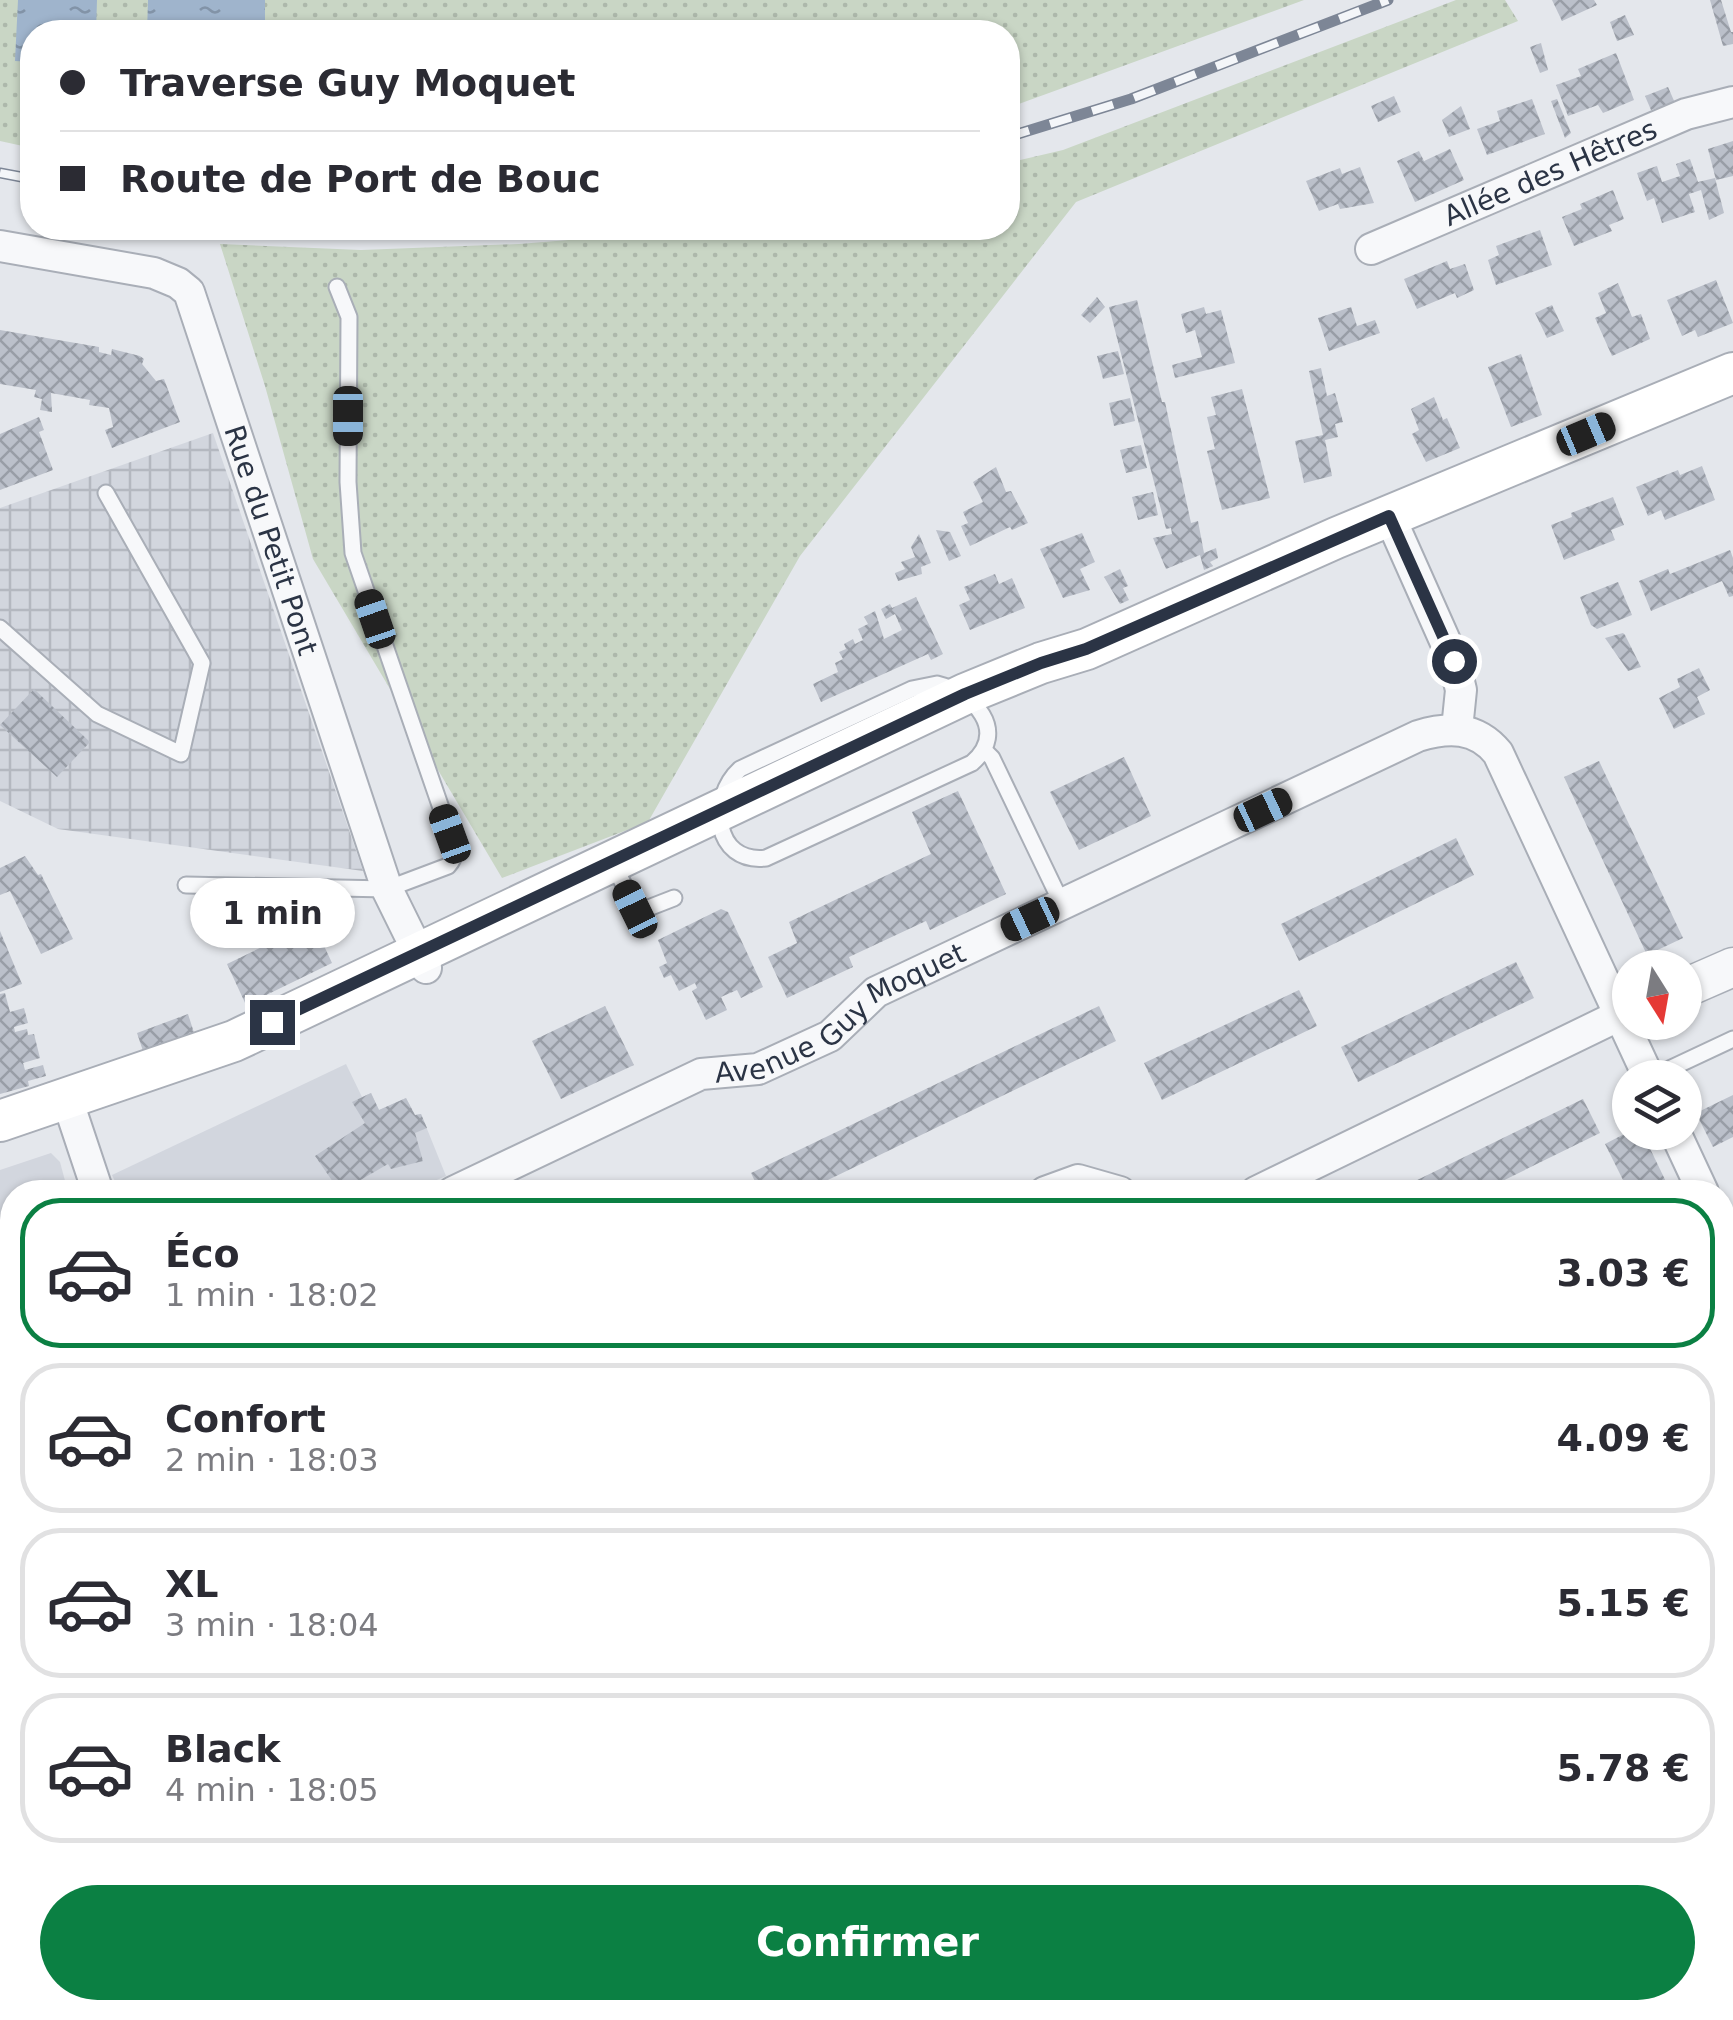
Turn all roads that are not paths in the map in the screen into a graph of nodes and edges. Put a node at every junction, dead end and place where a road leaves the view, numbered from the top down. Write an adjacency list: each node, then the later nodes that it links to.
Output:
1 (1733, 102): 3 (street, Allée des Hêtres)
2 (0, 246): 13 (street, Rue du Petit Pont)
3 (1371, 249)
4 (337, 287): 13 (lane)
5 (1733, 374): 7 (main road)
6 (106, 493): 8 (lane)
7 (1389, 516): 9 (main road); 10 (street)
8 (0, 628)
9 (977, 719): 11 (main road); 15 (lane)
10 (1456, 729): 15 (street, Avenue Guy Moquet); 19 (street)
11 (616, 870): 14 (lane); 16 (main road)
12 (186, 885): 13 (lane)
13 (388, 888): 16 (street, Rue du Petit Pont)
14 (674, 898)
15 (1062, 904): 28 (street, Avenue Guy Moquet)
16 (422, 961): 23 (main road)
17 (1733, 967): 18 (street)
18 (1702, 981)
19 (1612, 986)
20 (1612, 1019): 29 (street)
21 (1733, 1039): 22 (lane)
22 (1688, 1060)
23 (71, 1111): 24 (main road); 25 (main road); 27 (street)
24 (0, 1121)
25 (0, 1147)
26 (1683, 1150): 30 (street)
27 (94, 1180)
28 (479, 1180)
29 (1281, 1180)
30 (1697, 1180)

